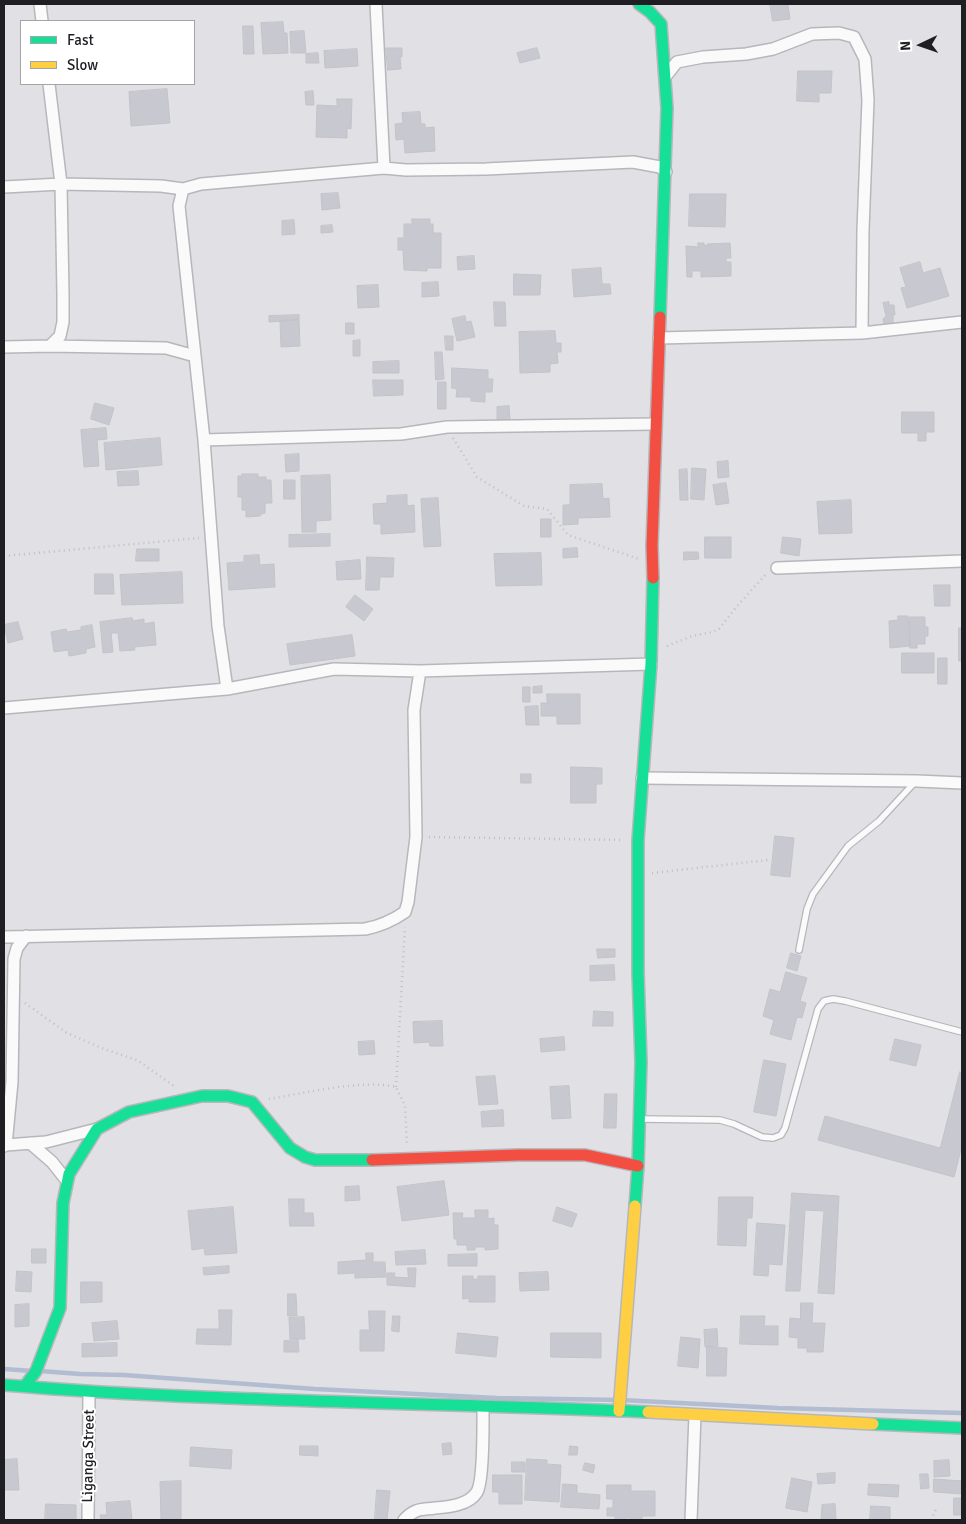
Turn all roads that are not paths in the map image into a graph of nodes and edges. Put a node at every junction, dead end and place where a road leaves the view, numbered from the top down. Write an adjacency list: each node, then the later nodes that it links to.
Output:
1 (40, 4): 4 (street)
2 (376, 4): 7 (street)
3 (639, 4): 5 (street)
4 (42, 20)
5 (665, 77): 8 (street); 13 (street)
6 (49, 85): 9 (street)
7 (384, 168): 8 (street); 11 (street)
8 (666, 172): 14 (street)
9 (61, 184): 10 (street); 11 (street); 15 (street)
10 (4, 187)
11 (183, 189): 17 (street)
12 (962, 322): 13 (street)
13 (862, 333): 14 (street)
14 (659, 338): 18 (street)
15 (50, 346): 16 (street); 17 (street)
16 (4, 348)
17 (195, 356): 19 (street)
18 (655, 424): 19 (street); 22 (street)
19 (204, 440): 24 (street)
20 (962, 561): 21 (street)
21 (777, 568)
22 (651, 664): 23 (street); 26 (street)
23 (420, 671): 24 (street); 29 (street)
24 (227, 689): 25 (street)
25 (4, 708)
26 (642, 778): 27 (street); 33 (street)
27 (917, 781): 28 (street); 31 (lane)
28 (962, 783)
29 (26, 936): 30 (street); 36 (street)
30 (4, 937)
31 (799, 950)
32 (962, 1032): 33 (lane)
33 (639, 1119): 37 (street)
34 (97, 1129): 35 (street); 37 (street); 38 (street)
35 (30, 1143): 36 (street); 38 (street)
36 (5, 1146)
37 (638, 1166): 43 (street)
38 (67, 1181): 40 (street)
39 (4, 1385): 40 (street)
40 (25, 1386): 41 (street)
41 (90, 1392): 42 (street); 46 (street, Liganga Street)
42 (483, 1407): 43 (street); 47 (street)
43 (619, 1411): 44 (street)
44 (694, 1415): 45 (street); 48 (street)
45 (962, 1428)
46 (88, 1520)
47 (404, 1520)
48 (691, 1520)

